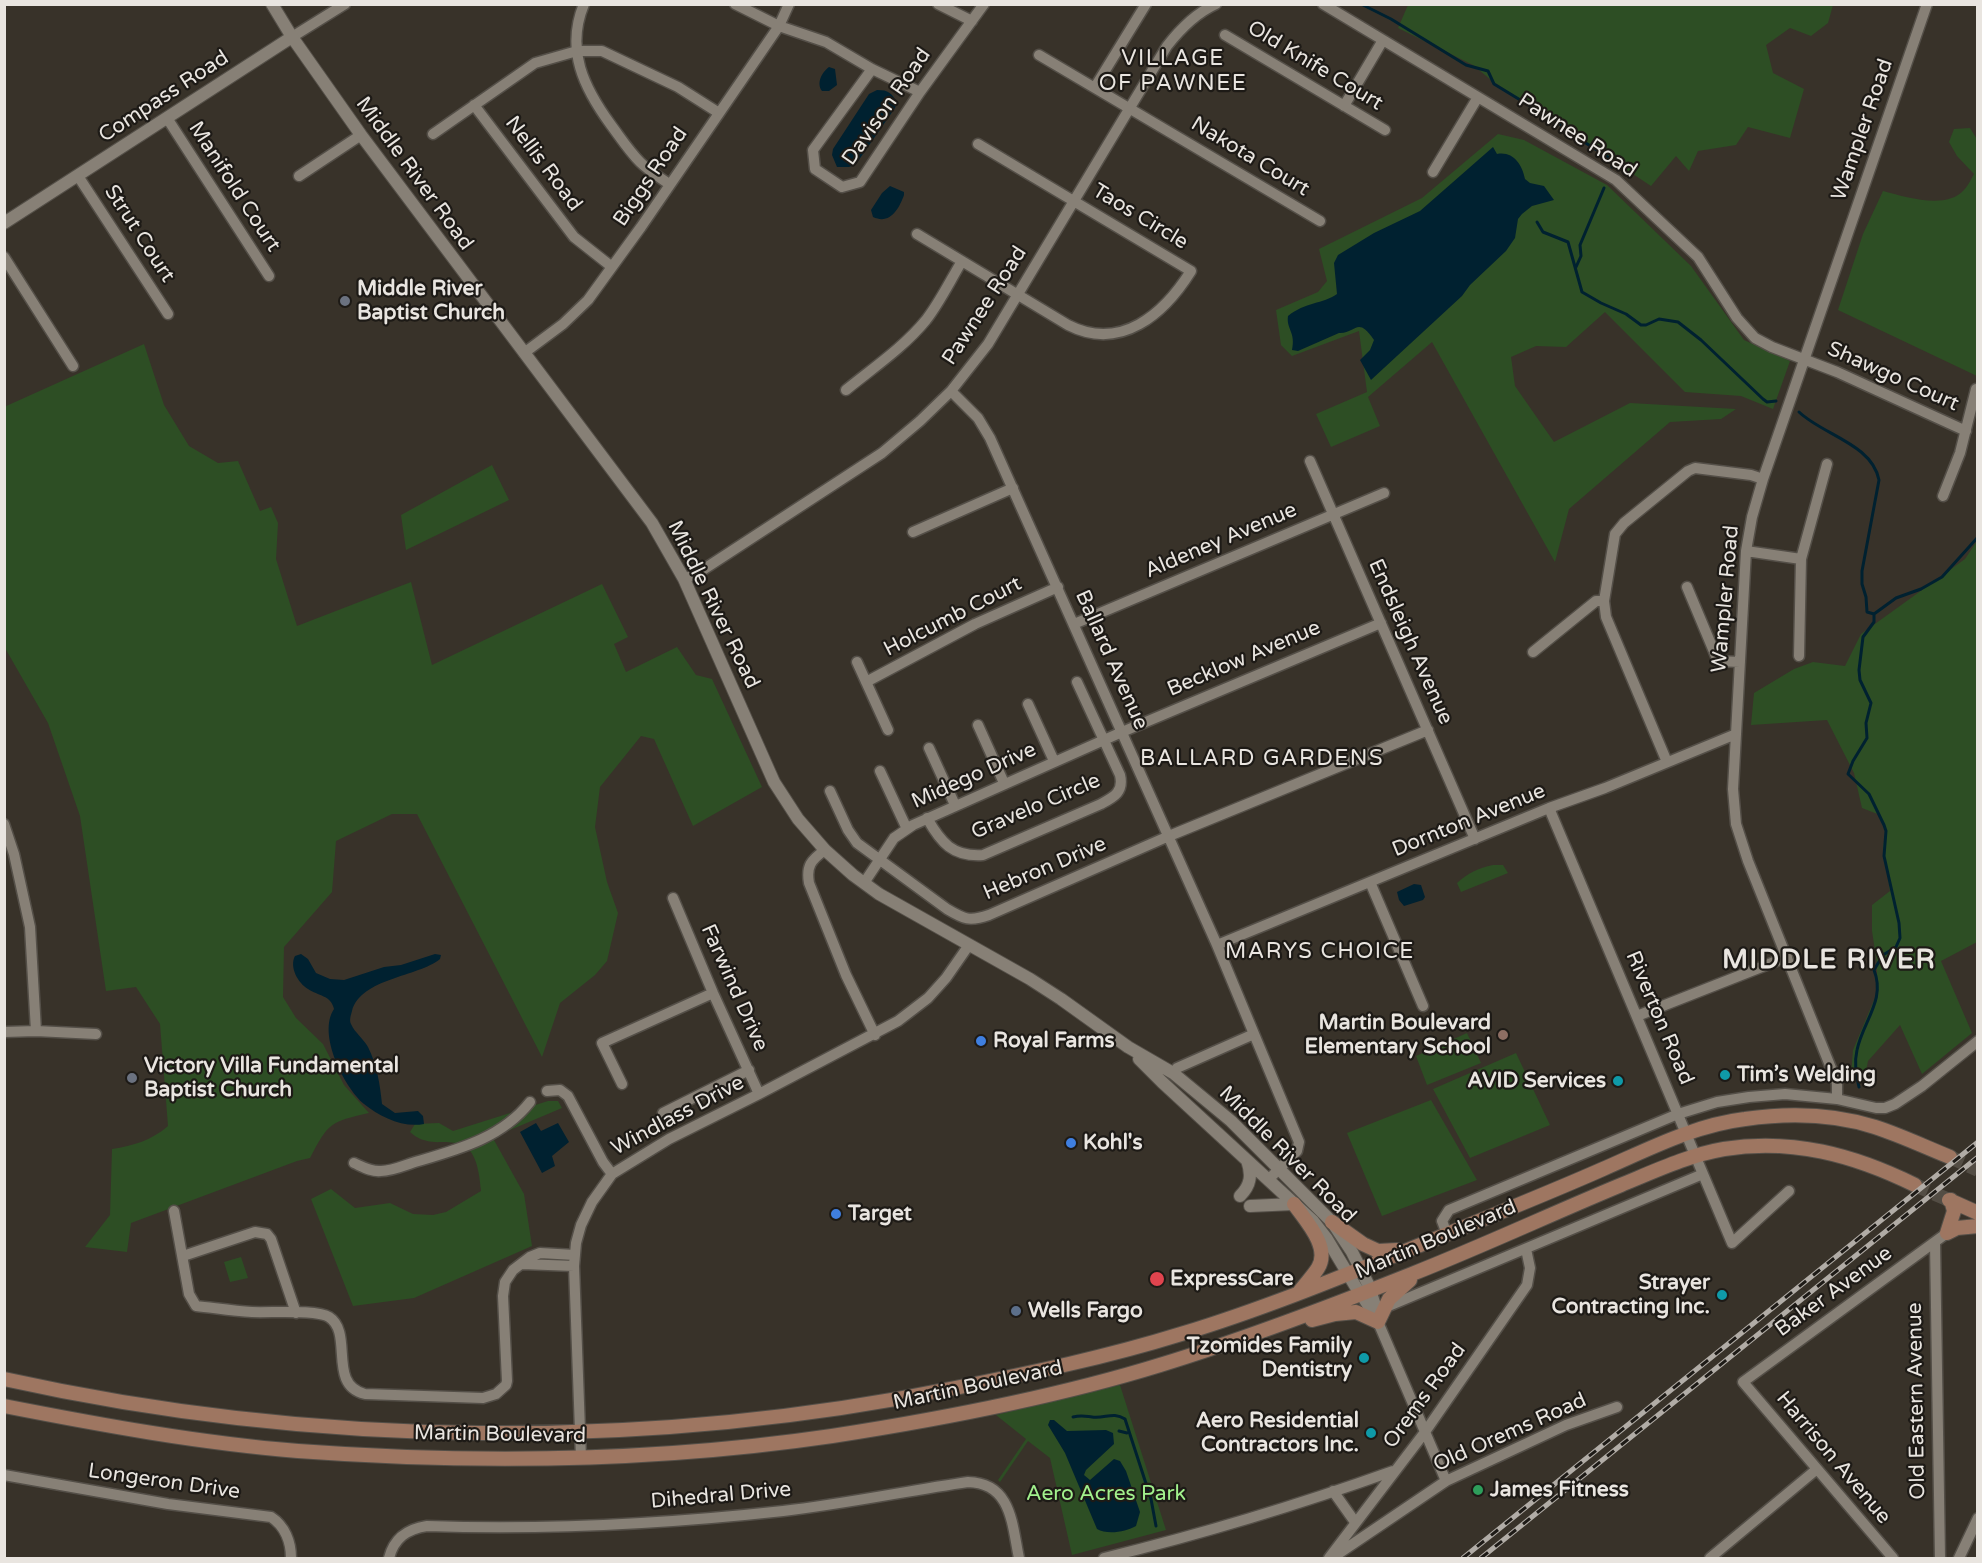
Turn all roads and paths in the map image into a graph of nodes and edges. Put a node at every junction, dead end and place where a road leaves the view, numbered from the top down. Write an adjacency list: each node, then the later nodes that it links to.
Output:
1 (272, 4): 15 (street, Middle River Road)
2 (345, 4): 15 (street, Compass Road)
3 (584, 4): 17 (street)
4 (735, 4): 13 (street)
5 (789, 4): 13 (street, Biggs Road)
6 (938, 4): 12 (street)
7 (984, 4): 12 (street, Davison Road)
8 (1146, 4): 20 (street)
9 (1216, 4): 25 (street, Pawnee Road)
10 (1323, 4): 16 (street, Pawnee Road)
11 (1927, 4): 47 (street, Wampler Road)
12 (972, 21): 21 (street, Davison Road)
13 (779, 26): 19 (street); 26 (street, Biggs Road)
14 (1225, 35): 24 (street, Old Knife Court)
15 (292, 38): 27 (street, Compass Road); 30 (street, Middle River Road)
16 (1383, 40): 22 (street, Pawnee Road); 24 (street)
17 (578, 51): 23 (street); 26 (street); 35 (street)
18 (1040, 55): 20 (street, Nakota Court)
19 (872, 69): 21 (street); 21 (street, Davison Road)
20 (1095, 87): 25 (street, Nakota Court)
21 (920, 92)
22 (1478, 97): 32 (street); 47 (street, Pawnee Road)
23 (474, 105): 29 (street); 42 (street, Nellis Road)
24 (1344, 106): 28 (street, Old Knife Court)
25 (1129, 108): 36 (street, Pawnee Road); 37 (street, Nakota Court)
26 (719, 113): 35 (street, Biggs Road)
27 (167, 118): 33 (street, Compass Road); 43 (street, Manifold Court)
28 (1385, 130)
29 (433, 134)
30 (361, 135): 34 (street); 46 (street, Middle River Road)
31 (978, 144): 36 (street)
32 (1433, 172)
33 (78, 176): 38 (street, Compass Road); 45 (street, Strut Court)
34 (299, 176)
35 (669, 184): 42 (street, Biggs Road)
36 (1073, 201): 44 (street, Pawnee Road); 44 (street, Taos Circle)
37 (1320, 221)
38 (4, 223)
39 (917, 234): 41 (street)
40 (4, 257): 48 (street)
41 (962, 261): 44 (street); 50 (street)
42 (612, 267): 46 (street, Biggs Road)
43 (269, 276)
44 (1018, 295): 51 (street, Pawnee Road)
45 (168, 314)
46 (524, 353): 63 (street, Middle River Road)
47 (1804, 359): 52 (street, Shawgo Court); 55 (street, Wampler Road)
48 (73, 366)
49 (1976, 389): 52 (street, Shawgo Court)
50 (846, 390)
51 (951, 391): 56 (street, Ballard Avenue); 63 (street, Pawnee Road)
52 (1966, 431): 58 (street, Shawgo Court)
53 (1310, 461): 59 (street, Endsleigh Avenue)
54 (1827, 464): 62 (street)
55 (1763, 479): 61 (street, Wampler Road); 66 (street)
56 (1013, 488): 60 (street); 64 (street, Ballard Avenue)
57 (1384, 493): 59 (street, Aldeney Avenue)
58 (1943, 496)
59 (1333, 514): 67 (street, Endsleigh Avenue); 68 (street, Aldeney Avenue)
60 (913, 532)
61 (1746, 551): 62 (street); 72 (street, Wampler Road)
62 (1801, 559): 70 (street)
63 (684, 579): 95 (street, Middle River Road)
64 (1058, 587): 68 (street, Ballard Avenue); 73 (street, Holcumb Court)
65 (1687, 587): 72 (street)
66 (1605, 601): 69 (street); 84 (street)
67 (1381, 623): 78 (street, Endsleigh Avenue); 79 (street, Becklow Avenue)
68 (1074, 624): 79 (street, Ballard Avenue)
69 (1533, 652)
70 (1799, 656)
71 (857, 662): 73 (street, Holcumb Court)
72 (1740, 662): 80 (street, Wampler Road)
73 (866, 682): 77 (street, Holcumb Court)
74 (1077, 682): 81 (street, Gravelo Circle)
75 (1028, 704): 83 (street)
76 (978, 725): 86 (street)
77 (888, 730)
78 (1428, 730): 93 (street, Hebron Drive); 94 (street, Endsleigh Avenue)
79 (1122, 732): 81 (street, Midego Drive); 93 (street, Ballard Avenue)
80 (1736, 734): 84 (street, Dornton Avenue); 102 (street, Wampler Road)
81 (1103, 740): 83 (street, Midego Drive); 90 (street, Gravelo Circle)
82 (929, 747): 88 (street)
83 (1054, 761): 86 (street, Midego Drive)
84 (1667, 762): 89 (street, Dornton Avenue)
85 (880, 771): 92 (street)
86 (1004, 783): 88 (street, Midego Drive)
87 (830, 791): 96 (street, Hebron Drive)
88 (955, 805): 90 (street, Midego Drive)
89 (1549, 808): 94 (street, Dornton Avenue); 105 (street, Riverton Road)
90 (927, 818): 92 (street, Midego Drive)
91 (4, 824): 106 (street)
92 (907, 829): 96 (street, Midego Drive)
93 (1169, 837): 96 (street, Hebron Drive); 101 (street, Ballard Avenue)
94 (1475, 839): 97 (street, Dornton Avenue)
95 (825, 850): 98 (street, Middle River Road); 110 (street)
96 (879, 861): 98 (street, Midego Drive)
97 (1370, 882): 101 (street, Dornton Avenue); 104 (street)
98 (864, 883): 100 (street, Middle River Road)
99 (673, 898): 103 (street, Farwind Drive)
100 (969, 945): 110 (street, Windlass Drive); 112 (street, Middle River Road)
101 (1217, 945): 109 (street, Ballard Avenue)
102 (1787, 957): 105 (street); 118 (street, Wampler Road)
103 (713, 993): 113 (street, Farwind Drive); 115 (street)
104 (1423, 1006)
105 (1637, 1016): 121 (street, Riverton Road)
106 (36, 1031): 107 (street); 108 (street)
107 (4, 1032)
108 (96, 1034)
109 (1254, 1034): 114 (street); 127 (street, Ballard Avenue)
110 (875, 1035): 117 (street, Windlass Drive)
111 (1977, 1041): 118 (street, Martin Boulevard)
112 (1128, 1047): 114 (street, Middle River Road); 125 (street, Middle River Road)
113 (749, 1070): 117 (street, Farwind Drive); 120 (street)
114 (1173, 1073): 127 (street, Middle River Road)
115 (622, 1084)
116 (547, 1091): 128 (street)
117 (759, 1094): 128 (street, Windlass Drive)
118 (1837, 1099): 121 (street, Martin Boulevard)
119 (530, 1102): 126 (street)
120 (663, 1113)
121 (1678, 1114): 122 (street, Riverton Road); 140 (street, Martin Boulevard)
122 (1686, 1134): 123 (street, Riverton Road); 124 (main road, Martin Boulevard); 140 (main road, Martin Boulevard)
123 (1696, 1156): 129 (street, Riverton Road); 131 (main road, Martin Boulevard); 148 (main road, Martin Boulevard)
124 (1950, 1157)
125 (1246, 1159): 130 (street, Middle River Road); 133 (street)
126 (354, 1163)
127 (1279, 1169): 130 (street, Ballard Avenue); 138 (street, Middle River Road)
128 (612, 1174): 146 (street, Windlass Drive)
129 (1703, 1174): 132 (street, Riverton Road); 144 (street, Martin Boulevard)
130 (1269, 1179): 134 (street, Middle River Road)
131 (1915, 1185)
132 (1789, 1191)
133 (1240, 1196)
134 (1294, 1204): 135 (street); 147 (street, Middle River Road); 149 (main road)
135 (1250, 1206)
136 (174, 1211): 145 (street)
137 (1977, 1213): 141 (main road)
138 (1332, 1222): 143 (main road); 147 (street, Middle River Road)
139 (1977, 1226): 141 (main road)
140 (1445, 1228): 143 (main road, Martin Boulevard)
141 (1947, 1233): 142 (street, Baker Avenue)
142 (1935, 1243): 155 (street, Baker Avenue); 175 (street, Old Eastern Avenue)
143 (1411, 1249): 147 (main road, Martin Boulevard)
144 (1526, 1249): 152 (street, Martin Boulevard); 159 (street, Orems Road)
145 (183, 1256): 151 (street); 151 (street)
146 (575, 1261): 151 (street); 158 (street, Windlass Drive)
147 (1354, 1271): 149 (main road, Martin Boulevard); 150 (street, Middle River Road)
148 (1418, 1272): 150 (main road, Martin Boulevard); 152 (main road)
149 (1300, 1291): 158 (main road, Martin Boulevard)
150 (1365, 1292): 152 (street, Middle River Road); 153 (main road, Martin Boulevard)
151 (296, 1313)
152 (1381, 1315): 153 (main road); 159 (street, Middle River Road)
153 (1226, 1343): 160 (main road, Martin Boulevard)
154 (4, 1379): 158 (main road, Martin Boulevard)
155 (1743, 1382): 161 (street, Harrison Avenue)
156 (4, 1406): 160 (main road, Martin Boulevard)
157 (1617, 1407): 164 (street, Old Orems Road)
158 (581, 1431): 160 (street, Windlass Drive)
159 (1425, 1432): 162 (street, Orems Road); 164 (street, Middle River Road)
160 (581, 1458)
161 (1817, 1469): 173 (street); 174 (street, Harrison Avenue)
162 (1394, 1470): 165 (street); 167 (street, Orems Road)
163 (4, 1475): 168 (street, Longeron Drive)
164 (1446, 1481): 172 (street, Old Orems Road)
165 (1333, 1491): 167 (street); 171 (street)
166 (1977, 1518): 176 (street)
167 (1355, 1522): 172 (street, Orems Road)
168 (291, 1558)
169 (389, 1558): 170 (street, Dihedral Drive)
170 (1019, 1558)
171 (1104, 1558)
172 (1331, 1558)
173 (1710, 1558)
174 (1893, 1558)
175 (1940, 1558)
176 (1959, 1558)

